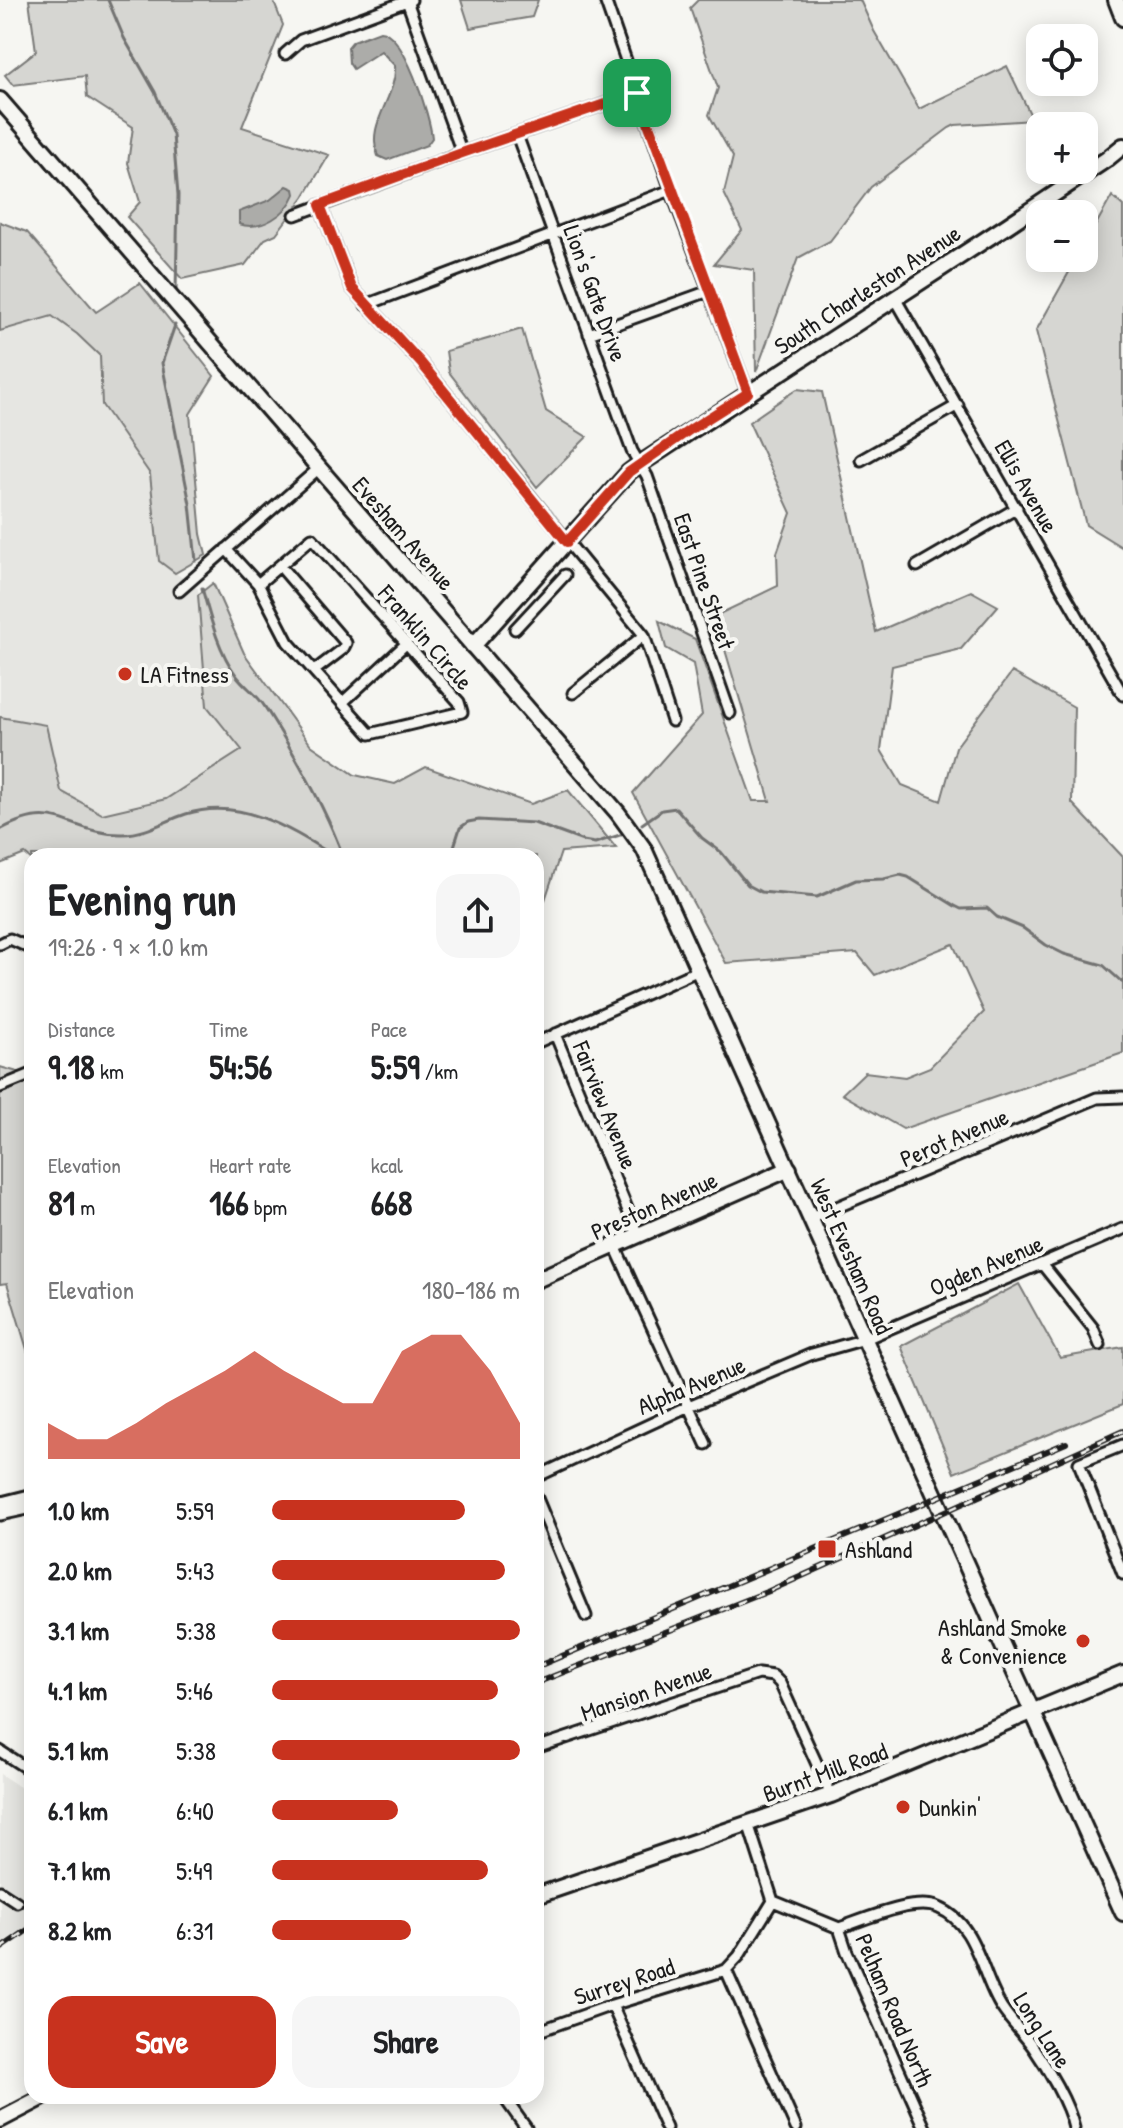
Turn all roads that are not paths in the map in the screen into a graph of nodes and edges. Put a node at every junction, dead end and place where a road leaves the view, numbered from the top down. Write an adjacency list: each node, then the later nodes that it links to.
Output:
1 (605, 0): 4 (street)
2 (409, 1): 3 (street); 8 (street)
3 (285, 54)
4 (637, 93): 6 (street); 9 (street)
5 (0, 100): 21 (main road, Evesham Avenue)
6 (517, 135): 8 (street); 12 (street, Lion's Gate Drive)
7 (1123, 146): 14 (main road, South Charleston Avenue)
8 (462, 153): 10 (street)
9 (671, 190): 12 (street); 13 (street)
10 (320, 205): 11 (street); 15 (street)
11 (295, 215)
12 (552, 233): 15 (street); 16 (street, Lion's Gate Drive)
13 (709, 291): 16 (street); 17 (street)
14 (895, 298): 17 (main road, South Charleston Avenue); 18 (street, Ellis Avenue)
15 (366, 305): 23 (street)
16 (589, 334): 20 (street, Lion's Gate Drive)
17 (748, 393): 20 (main road, South Charleston Avenue)
18 (958, 405): 19 (street); 22 (street, Ellis Avenue)
19 (861, 460)
20 (640, 464): 23 (main road, South Charleston Avenue); 40 (street, East Pine Street)
21 (318, 469): 24 (street); 35 (main road, Evesham Avenue)
22 (1017, 508): 26 (street); 38 (street, Ellis Avenue)
23 (567, 542): 29 (main road, South Charleston Avenue); 33 (street)
24 (226, 549): 28 (street, Franklin Circle); 30 (street)
25 (280, 566): 28 (street, Franklin Circle); 34 (street, Franklin Circle); 36 (street)
26 (917, 566)
27 (565, 575): 31 (street)
28 (258, 584): 36 (street, Franklin Circle)
29 (524, 590): 31 (street); 35 (main road, South Charleston Avenue)
30 (179, 591)
31 (539, 603): 32 (street)
32 (515, 629)
33 (644, 635): 37 (street); 41 (street)
34 (407, 643): 39 (street); 39 (street, Franklin Circle)
35 (473, 646): 42 (main road, Evesham Avenue)
36 (314, 671): 39 (street, Franklin Circle)
37 (573, 693)
38 (1123, 695)
39 (342, 703)
40 (730, 713)
41 (672, 721)
42 (624, 822): 45 (main road, West Evesham Road)
43 (0, 944): 44 (street)
44 (24, 945)
45 (699, 970): 46 (street); 51 (main road, West Evesham Road)
46 (555, 1034): 47 (street); 54 (street, Fairview Avenue)
47 (544, 1039)
48 (24, 1077): 49 (street)
49 (0, 1087)
50 (1118, 1097): 52 (street, Perot Avenue)
51 (789, 1169): 52 (main road, West Evesham Road); 54 (main road, Preston Avenue)
52 (811, 1218): 58 (main road, West Evesham Road)
53 (1123, 1229): 56 (street, Ogden Avenue)
54 (638, 1235): 55 (main road, Preston Avenue)
55 (615, 1246): 57 (main road, Preston Avenue); 60 (street)
56 (1042, 1264): 58 (street, Ogden Avenue); 59 (street)
57 (544, 1277)
58 (865, 1339): 60 (street, Alpha Avenue); 72 (main road, West Evesham Road)
59 (1100, 1345)
60 (689, 1406): 61 (street); 63 (street, Alpha Avenue)
61 (706, 1444)
62 (1123, 1445): 69 (street)
63 (544, 1473)
64 (24, 1499): 65 (main road)
65 (0, 1505)
66 (24, 1510): 67 (street)
67 (0, 1515)
68 (544, 1515): 70 (street)
69 (1123, 1574)
70 (586, 1616)
71 (1123, 1674): 72 (main road, Burnt Mill Road)
72 (1033, 1712): 76 (main road, Burnt Mill Road); 82 (main road, West Evesham Road)
73 (544, 1745): 76 (street, Mansion Avenue)
74 (0, 1751): 75 (street)
75 (24, 1767)
76 (831, 1795): 77 (main road, Burnt Mill Road)
77 (748, 1823): 79 (main road, Burnt Mill Road); 80 (street)
78 (0, 1891): 81 (street)
79 (544, 1893)
80 (773, 1901): 83 (street, Pelham Road North); 84 (street)
81 (17, 1902)
82 (1123, 1913)
83 (839, 1928): 93 (street, Pelham Road North); 94 (street, Long Lane)
84 (726, 1970): 85 (street, Surrey Road); 92 (street)
85 (612, 2005): 86 (street, Surrey Road); 91 (street)
86 (544, 2029)
87 (31, 2104): 89 (main road)
88 (509, 2104): 90 (street)
89 (0, 2120)
90 (526, 2128)
91 (666, 2128)
92 (796, 2128)
93 (925, 2128)
94 (1074, 2128)

